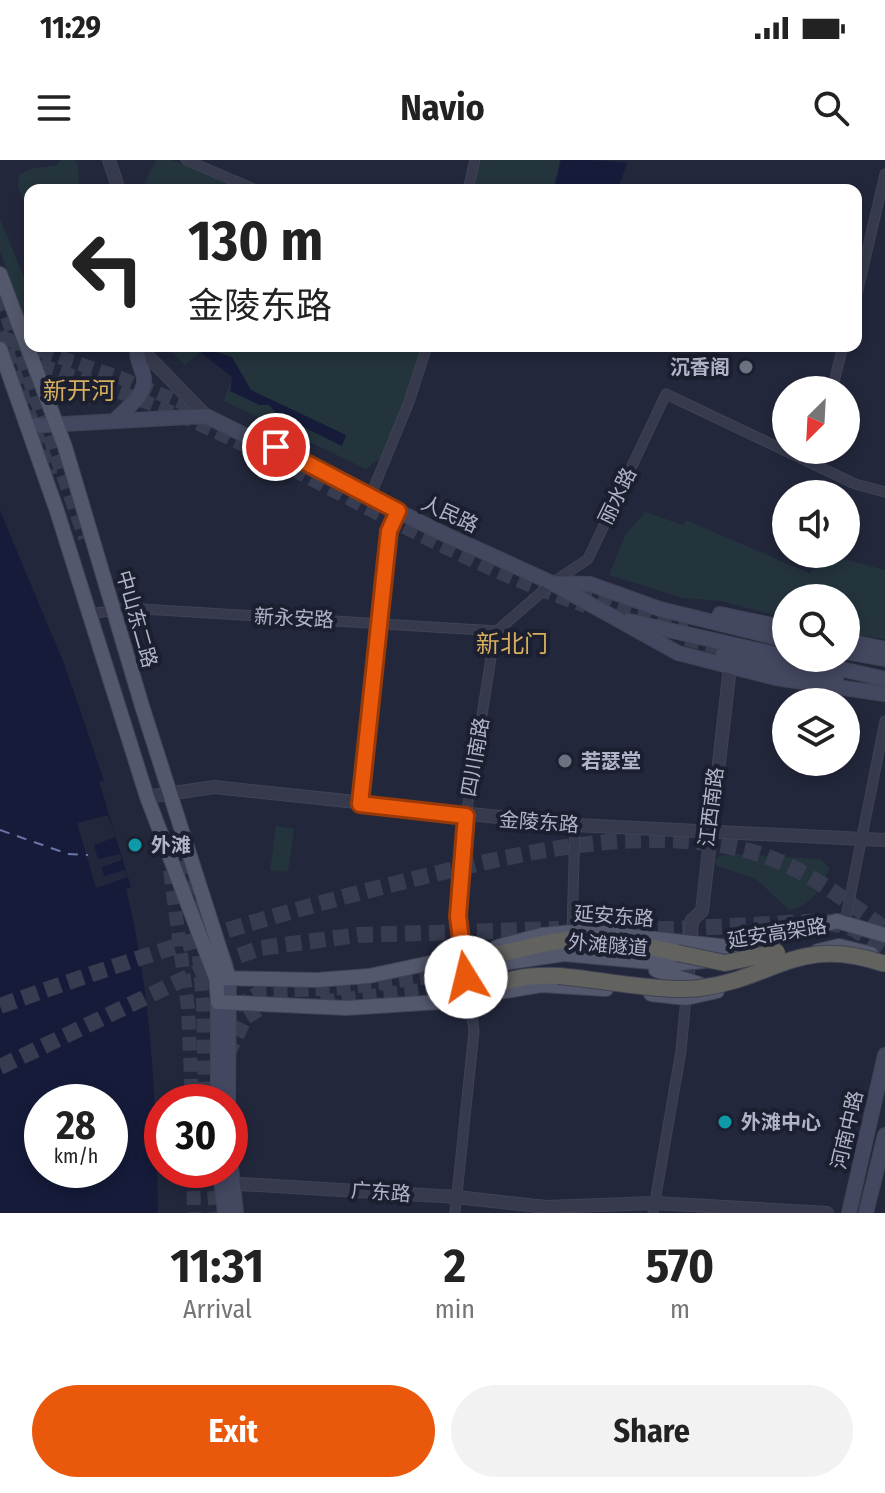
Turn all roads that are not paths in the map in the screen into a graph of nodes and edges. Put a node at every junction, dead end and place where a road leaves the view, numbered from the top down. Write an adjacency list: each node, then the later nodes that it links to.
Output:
1 (109, 160): 7 (street)
2 (186, 160): 5 (street)
3 (215, 160): 5 (street)
4 (475, 160): 9 (street)
5 (213, 172): 8 (street)
6 (885, 174): 10 (street)
7 (117, 184)
8 (242, 184)
9 (469, 184)
10 (883, 190): 12 (street)
11 (0, 274): 13 (main road, 中山东二路)
12 (862, 274)
13 (24, 337)
14 (0, 349): 24 (main road, 中山东二路)
15 (30, 352): 23 (main road, 中山东二路)
16 (137, 352): 22 (main road)
17 (144, 352): 21 (street, 人民路)
18 (425, 352): 28 (street)
19 (842, 352): 20 (street)
20 (836, 376)
21 (206, 416): 22 (main road); 28 (main road, 人民路)
22 (115, 420): 23 (main road)
23 (57, 424): 24 (main road); 31 (main road, 中山东二路)
24 (29, 426): 33 (main road, 中山东二路)
25 (772, 444): 30 (street, 丽水路)
26 (815, 464): 27 (street)
27 (885, 492)
28 (370, 497): 29 (main road, 人民路)
29 (398, 511): 30 (main road, 人民路); 35 (street)
30 (552, 583): 32 (main road, 人民路); 37 (street); 38 (main road, 人民路)
31 (114, 609): 33 (street, 新永安路); 35 (street, 新永安路); 49 (main road, 中山东二路)
32 (598, 611): 44 (main road, 人民路); 45 (main road, 人民路)
33 (91, 614): 50 (main road, 中山东二路)
34 (720, 614): 36 (main road)
35 (379, 622): 37 (street, 新永安路); 51 (street)
36 (772, 625)
37 (497, 631): 52 (street, 四川南路)
38 (772, 637)
39 (860, 644): 41 (main road)
40 (691, 647): 46 (main road)
41 (885, 649)
42 (860, 655): 43 (main road)
43 (885, 659)
44 (730, 667): 47 (main road, 人民路); 54 (street, 江西南路)
45 (885, 679)
46 (885, 686)
47 (885, 694)
48 (885, 721): 55 (street)
49 (170, 791): 50 (street, 金陵东路); 51 (street, 金陵东路); 66 (main road, 中山东二路)
50 (147, 797): 66 (main road, 中山东二路)
51 (360, 804): 52 (street, 金陵东路)
52 (466, 816): 53 (street, 金陵东路); 62 (street, 四川南路)
53 (575, 825): 54 (street, 金陵东路); 59 (street)
54 (708, 833): 55 (street, 金陵东路); 61 (street, 江西南路)
55 (862, 839): 56 (street, 金陵东路); 57 (street)
56 (885, 840)
57 (845, 922): 58 (main road); 61 (main road, 外滩隧道)
58 (885, 938)
59 (569, 939): 61 (highway, 延安高架路); 62 (highway); 64 (highway)
60 (885, 952): 61 (highway, 延安高架路, bridge)
61 (684, 954): 64 (main road, 外滩隧道); 68 (street)
62 (465, 956): 67 (main road); 70 (street, 四川南路)
63 (885, 965): 69 (main road); 69 (highway, 延安高架路, bridge)
64 (489, 970): 65 (highway); 68 (main road, 外滩隧道)
65 (559, 971): 69 (highway, 延安高架路, bridge); 70 (highway)
66 (223, 978): 67 (main road); 72 (main road)
67 (278, 979): 73 (main road)
68 (687, 981): 69 (main road, 外滩隧道); 71 (street)
69 (721, 986): 71 (main road)
70 (473, 997): 71 (main road); 73 (main road); 81 (street, 四川南路)
71 (686, 998): 82 (street)
72 (224, 1002): 73 (main road); 75 (main road); 76 (main road)
73 (278, 1005)
74 (885, 1055): 87 (main road, 河南中路)
75 (219, 1084)
76 (227, 1084)
77 (885, 1135): 88 (main road, 河南中路)
78 (248, 1181): 81 (street, 广东路)
79 (225, 1188): 83 (main road)
80 (228, 1188): 84 (main road)
81 (457, 1197): 82 (street, 广东路); 85 (street, 四川南路)
82 (654, 1208): 86 (street, 广东路)
83 (225, 1213)
84 (236, 1213)
85 (455, 1213)
86 (827, 1213)
87 (849, 1213)
88 (866, 1213)

